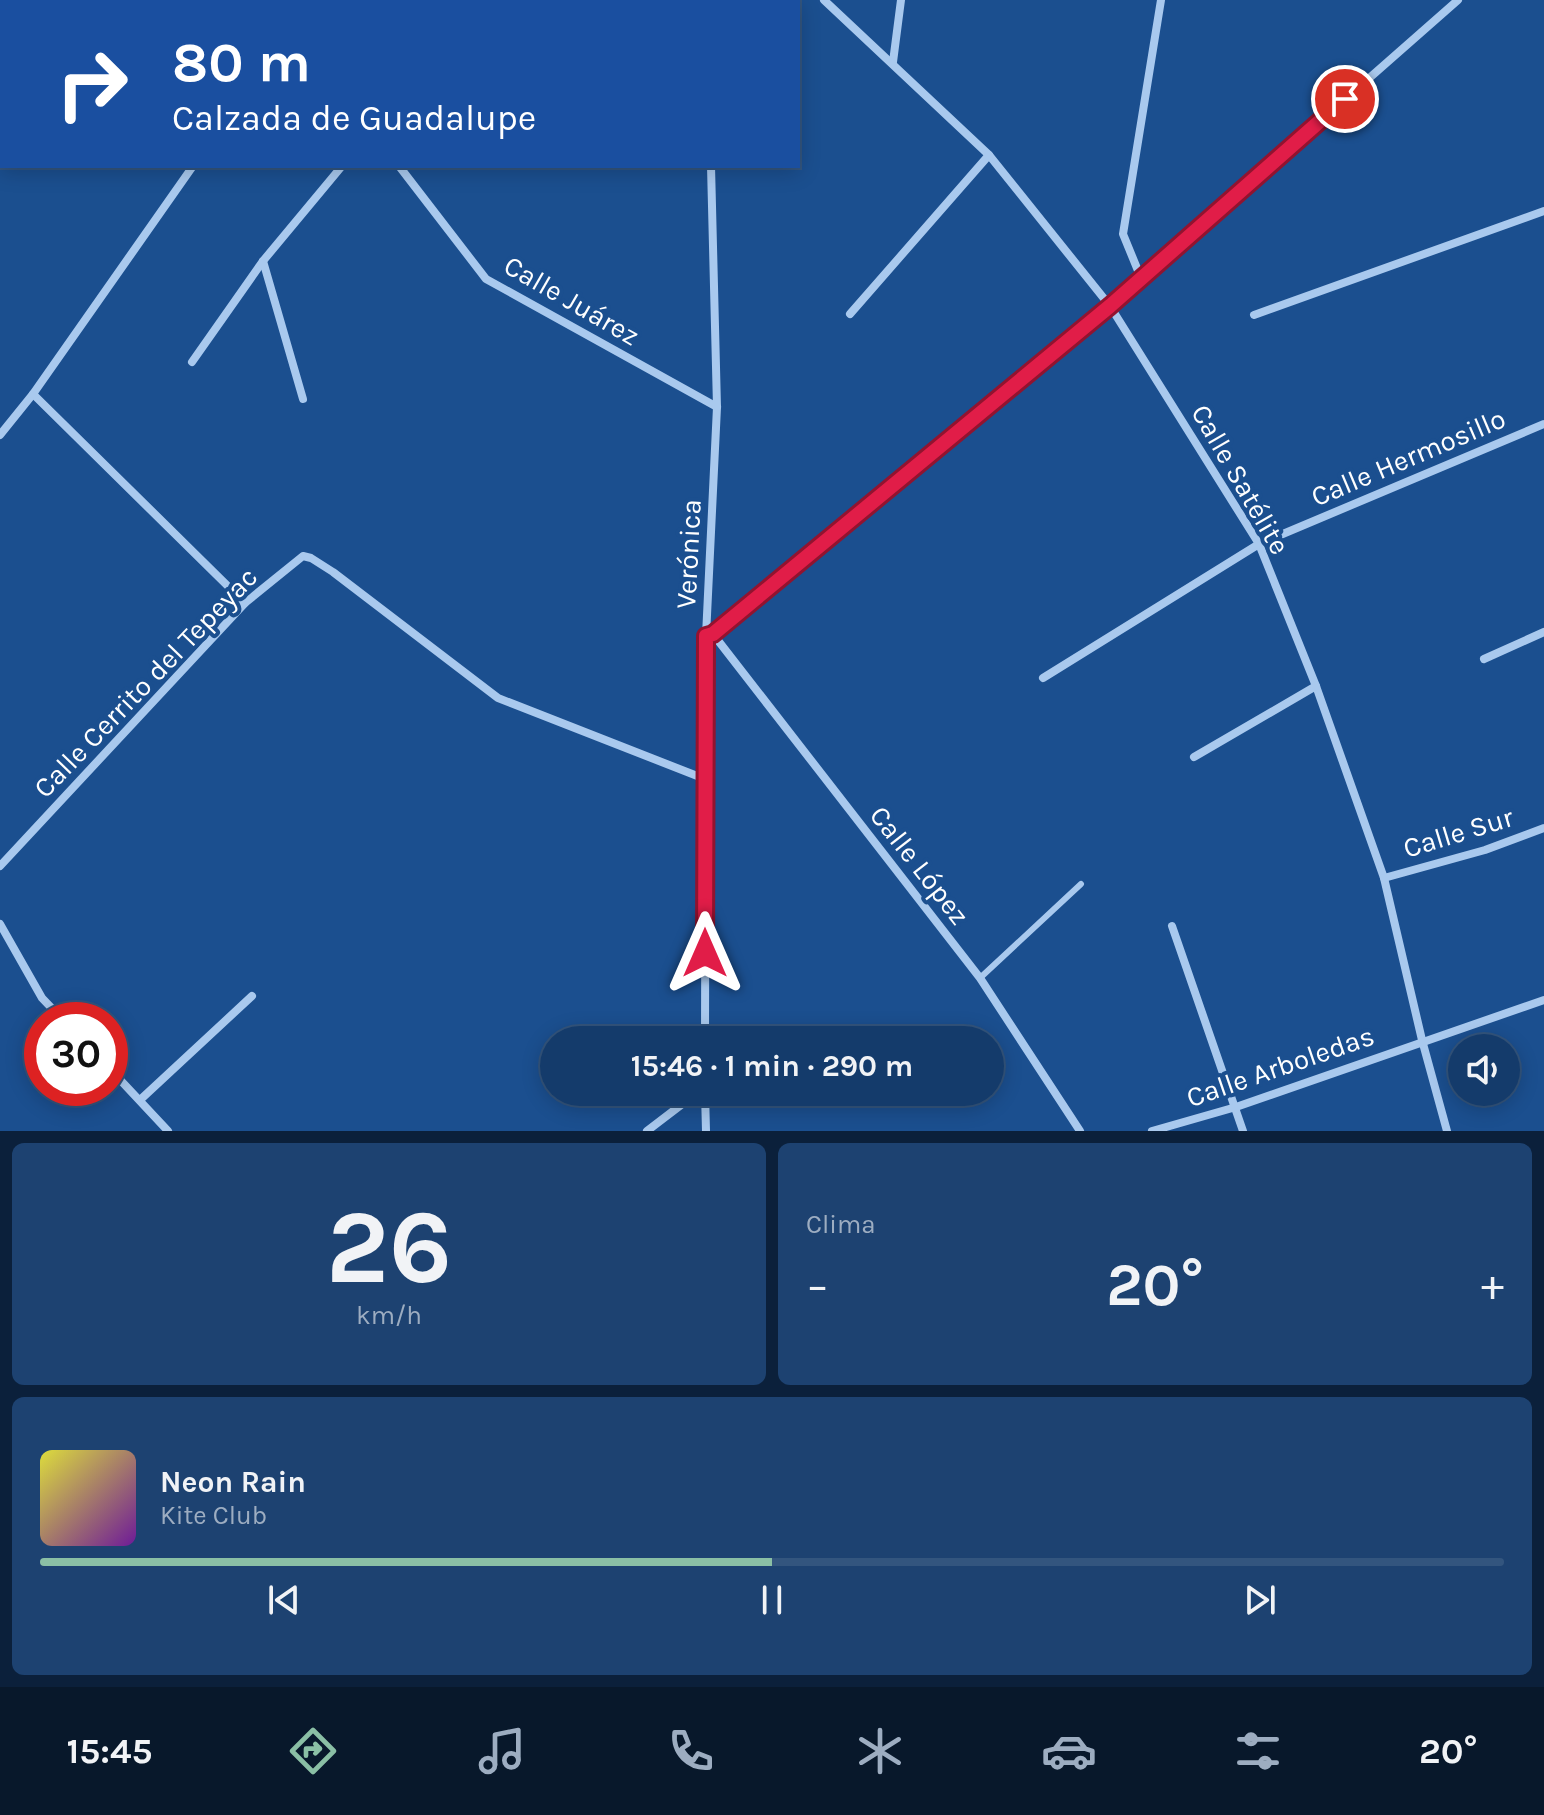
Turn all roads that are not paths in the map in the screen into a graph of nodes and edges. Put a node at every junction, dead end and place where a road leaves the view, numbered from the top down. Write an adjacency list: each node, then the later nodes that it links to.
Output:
1 (824, 0): 5 (street, Calle Satélite)
2 (901, 0): 5 (street)
3 (1161, 0): 13 (street)
4 (1458, 0): 13 (street)
5 (893, 62): 6 (street, Calle Satélite)
6 (989, 155): 14 (street, Calle Satélite); 15 (street)
7 (192, 168): 18 (street)
8 (340, 168): 12 (street)
9 (401, 168): 20 (street, Calle Juárez)
10 (711, 168): 20 (street, Verónica)
11 (1544, 211): 16 (street)
12 (263, 261): 17 (street); 19 (street)
13 (1141, 278): 14 (street)
14 (1110, 306): 23 (street, Calle Satélite); 26 (street)
15 (850, 314)
16 (1254, 315)
17 (192, 362)
18 (33, 394): 22 (street); 24 (street)
19 (303, 399)
20 (717, 407): 26 (street, Verónica)
21 (1544, 424): 23 (street, Calle Hermosillo)
22 (0, 435)
23 (1259, 544): 28 (street, Calle Hermosillo); 29 (street, Calle Satélite)
24 (245, 603): 31 (street, Calle Cerrito del Tepeyac); 33 (street, Calle Cerrito del Tepeyac)
25 (1544, 632): 27 (street)
26 (710, 635): 31 (street, Verónica); 38 (street, Calle López)
27 (1484, 659)
28 (1043, 678)
29 (1316, 686): 30 (street); 34 (street, Calle Satélite)
30 (1194, 757)
31 (705, 779): 42 (street, Verónica)
32 (1544, 828): 34 (street, Calle Sur)
33 (0, 866)
34 (1384, 878): 43 (street, Calle Satélite)
35 (1081, 884): 38 (lane)
36 (0, 924): 41 (street)
37 (1172, 926): 48 (street)
38 (980, 978): 52 (street, Calle López)
39 (252, 996): 45 (street)
40 (1544, 1000): 43 (street, Calle Arboledas)
41 (46, 1002)
42 (705, 1026)
43 (1422, 1040): 48 (street, Calle Arboledas); 55 (street, Calle Satélite)
44 (128, 1088): 45 (street)
45 (140, 1100): 49 (street)
46 (680, 1106): 50 (street)
47 (705, 1106): 51 (street)
48 (1236, 1107): 53 (street, Calle Arboledas); 54 (street)
49 (168, 1131)
50 (647, 1131)
51 (706, 1131)
52 (1080, 1131)
53 (1152, 1131)
54 (1243, 1131)
55 (1447, 1131)

